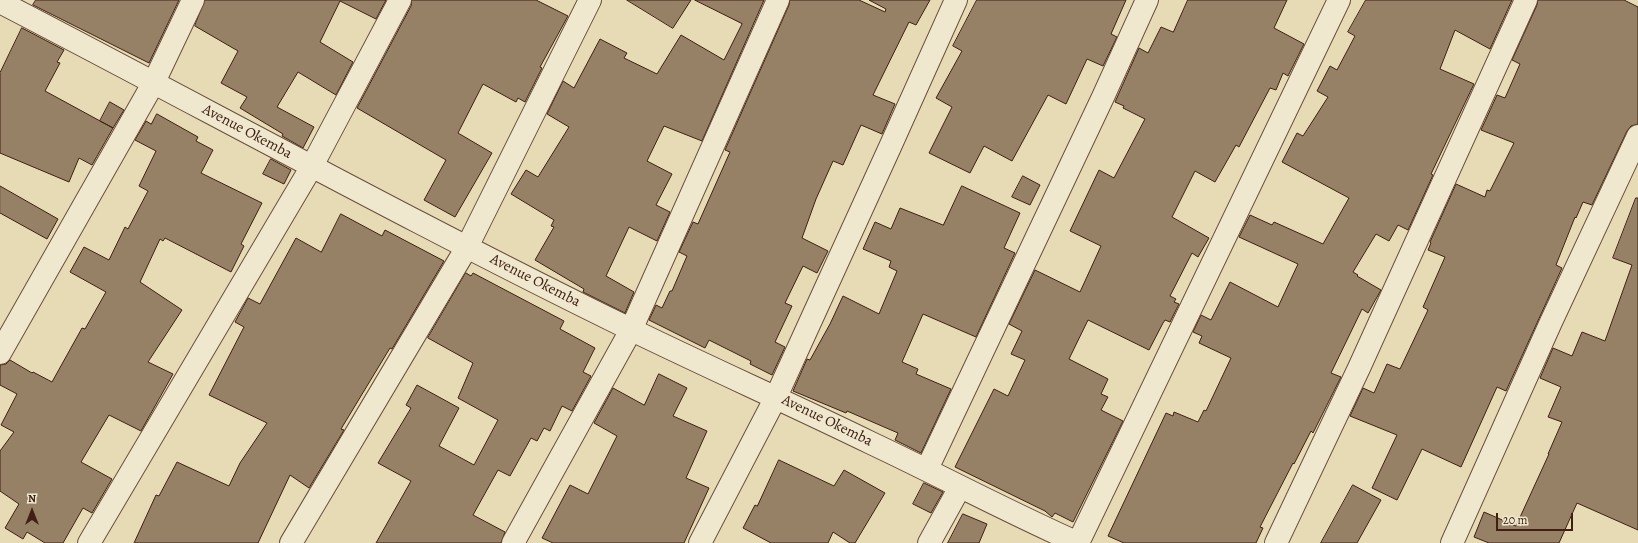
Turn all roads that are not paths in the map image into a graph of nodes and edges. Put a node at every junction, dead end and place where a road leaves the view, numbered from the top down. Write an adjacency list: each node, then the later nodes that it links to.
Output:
1 (193, 0): 10 (street)
2 (400, 0): 12 (street)
3 (590, 0): 13 (street)
4 (778, 0): 14 (street)
5 (956, 0): 16 (street)
6 (1147, 0): 17 (street)
7 (1339, 0): 24 (street)
8 (1526, 0): 25 (street)
9 (0, 2): 10 (street, Avenue Okemba)
10 (154, 82): 12 (street, Avenue Okemba); 15 (street)
11 (1638, 136): 26 (street)
12 (312, 166): 13 (street, Avenue Okemba); 19 (street)
13 (467, 247): 14 (street, Avenue Okemba); 20 (street)
14 (631, 330): 16 (street, Avenue Okemba); 21 (street)
15 (0, 353)
16 (776, 397): 17 (street, Avenue Okemba); 22 (street)
17 (927, 469): 18 (street, Avenue Okemba)
18 (960, 487): 23 (street); 24 (street, Avenue Okemba)
19 (89, 543)
20 (291, 543)
21 (513, 543)
22 (700, 543)
23 (929, 543)
24 (1078, 543)
25 (1276, 543)
26 (1452, 543)

